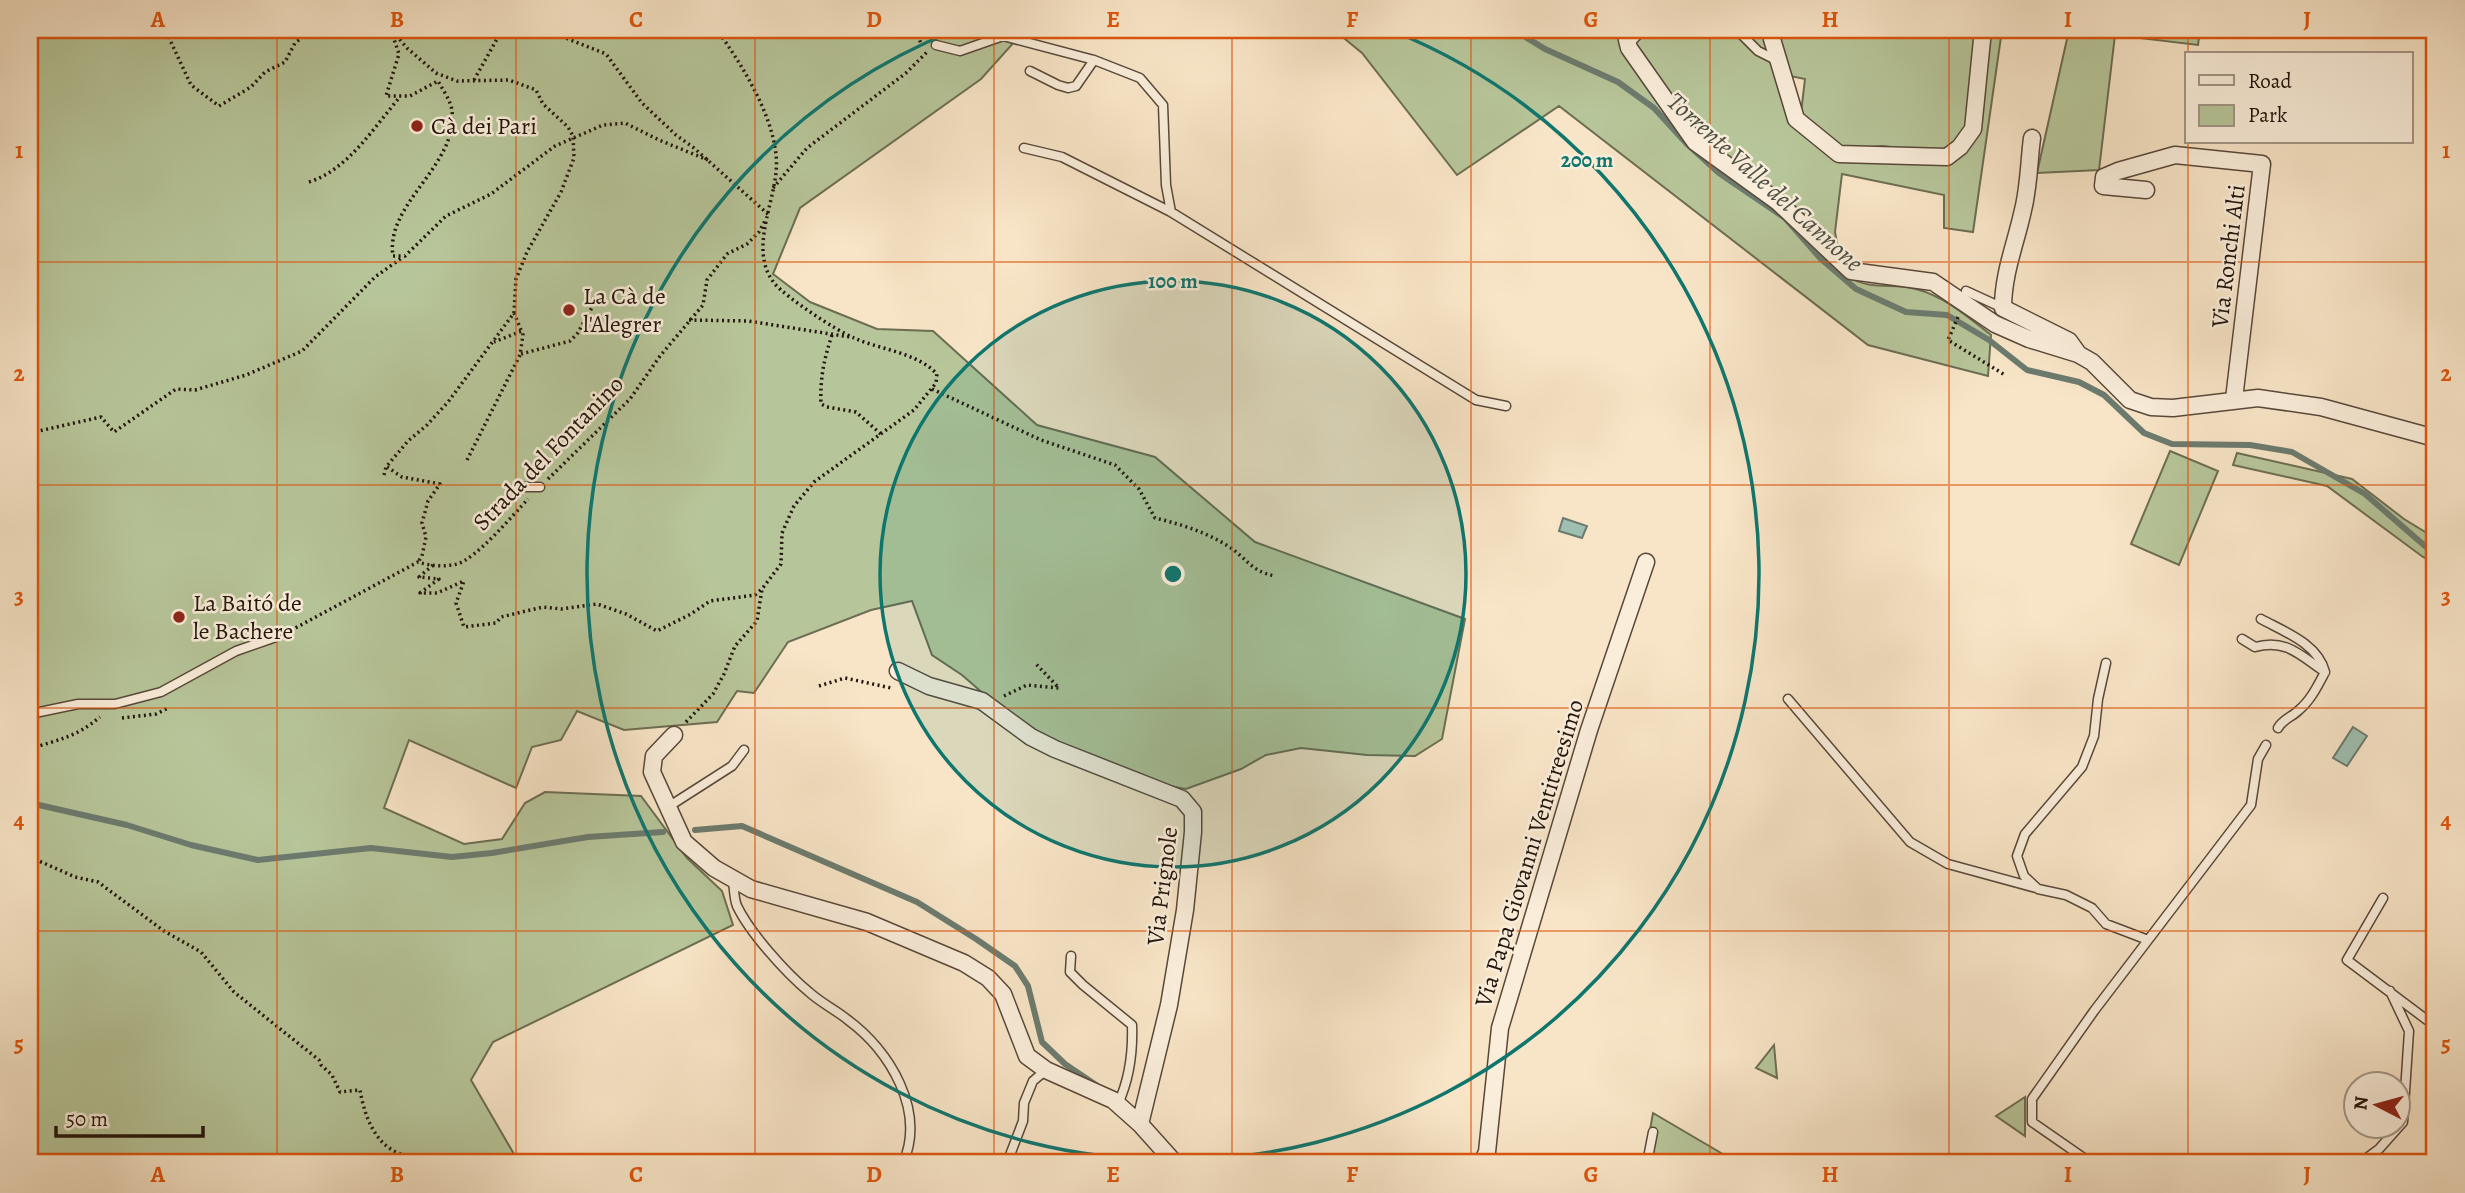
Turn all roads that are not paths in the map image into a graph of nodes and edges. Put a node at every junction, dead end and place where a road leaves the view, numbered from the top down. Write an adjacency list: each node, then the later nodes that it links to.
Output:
1 (1637, 30): 15 (street)
2 (1737, 30): 7 (lane)
3 (1772, 30): 7 (street)
4 (1983, 30): 7 (street)
5 (936, 45): 6 (lane)
6 (1094, 60): 8 (lane); 12 (lane)
7 (1779, 61)
8 (1030, 71)
9 (2032, 138): 14 (street)
10 (1024, 148): 12 (lane)
11 (2146, 190): 16 (street, Via Ronchi Alti)
12 (1171, 212): 17 (lane)
13 (1966, 290): 14 (lane)
14 (2003, 307): 15 (street)
15 (2078, 354): 16 (street)
16 (2234, 399): 18 (street)
17 (1506, 406)
18 (2435, 438)
19 (517, 487): 20 (lane)
20 (540, 487)
21 (1646, 562): 49 (street, Via Papa Giovanni Ventitreesimo)
22 (2261, 620): 27 (lane)
23 (276, 637): 29 (lane)
24 (2242, 639): 27 (lane)
25 (2106, 663): 36 (lane)
26 (898, 671): 44 (street, Via Prignole)
27 (2325, 672): 30 (lane)
28 (1788, 699): 36 (lane)
29 (30, 714)
30 (2277, 728)
31 (674, 735): 34 (street)
32 (2266, 745): 38 (lane)
33 (744, 750): 34 (lane)
34 (668, 807): 35 (street)
35 (733, 880): 42 (street); 46 (lane)
36 (2038, 889): 38 (lane)
37 (2383, 898): 40 (lane)
38 (2148, 940): 51 (lane)
39 (1071, 956): 43 (lane)
40 (2389, 991): 41 (lane); 52 (lane)
41 (2435, 1026)
42 (1046, 1070): 43 (street); 47 (lane)
43 (1118, 1104): 44 (street)
44 (1140, 1124): 48 (street)
45 (1653, 1132): 50 (lane)
46 (903, 1163)
47 (1007, 1163)
48 (1175, 1163)
49 (1482, 1163)
50 (1647, 1163)
51 (2091, 1163)
52 (2360, 1163)

